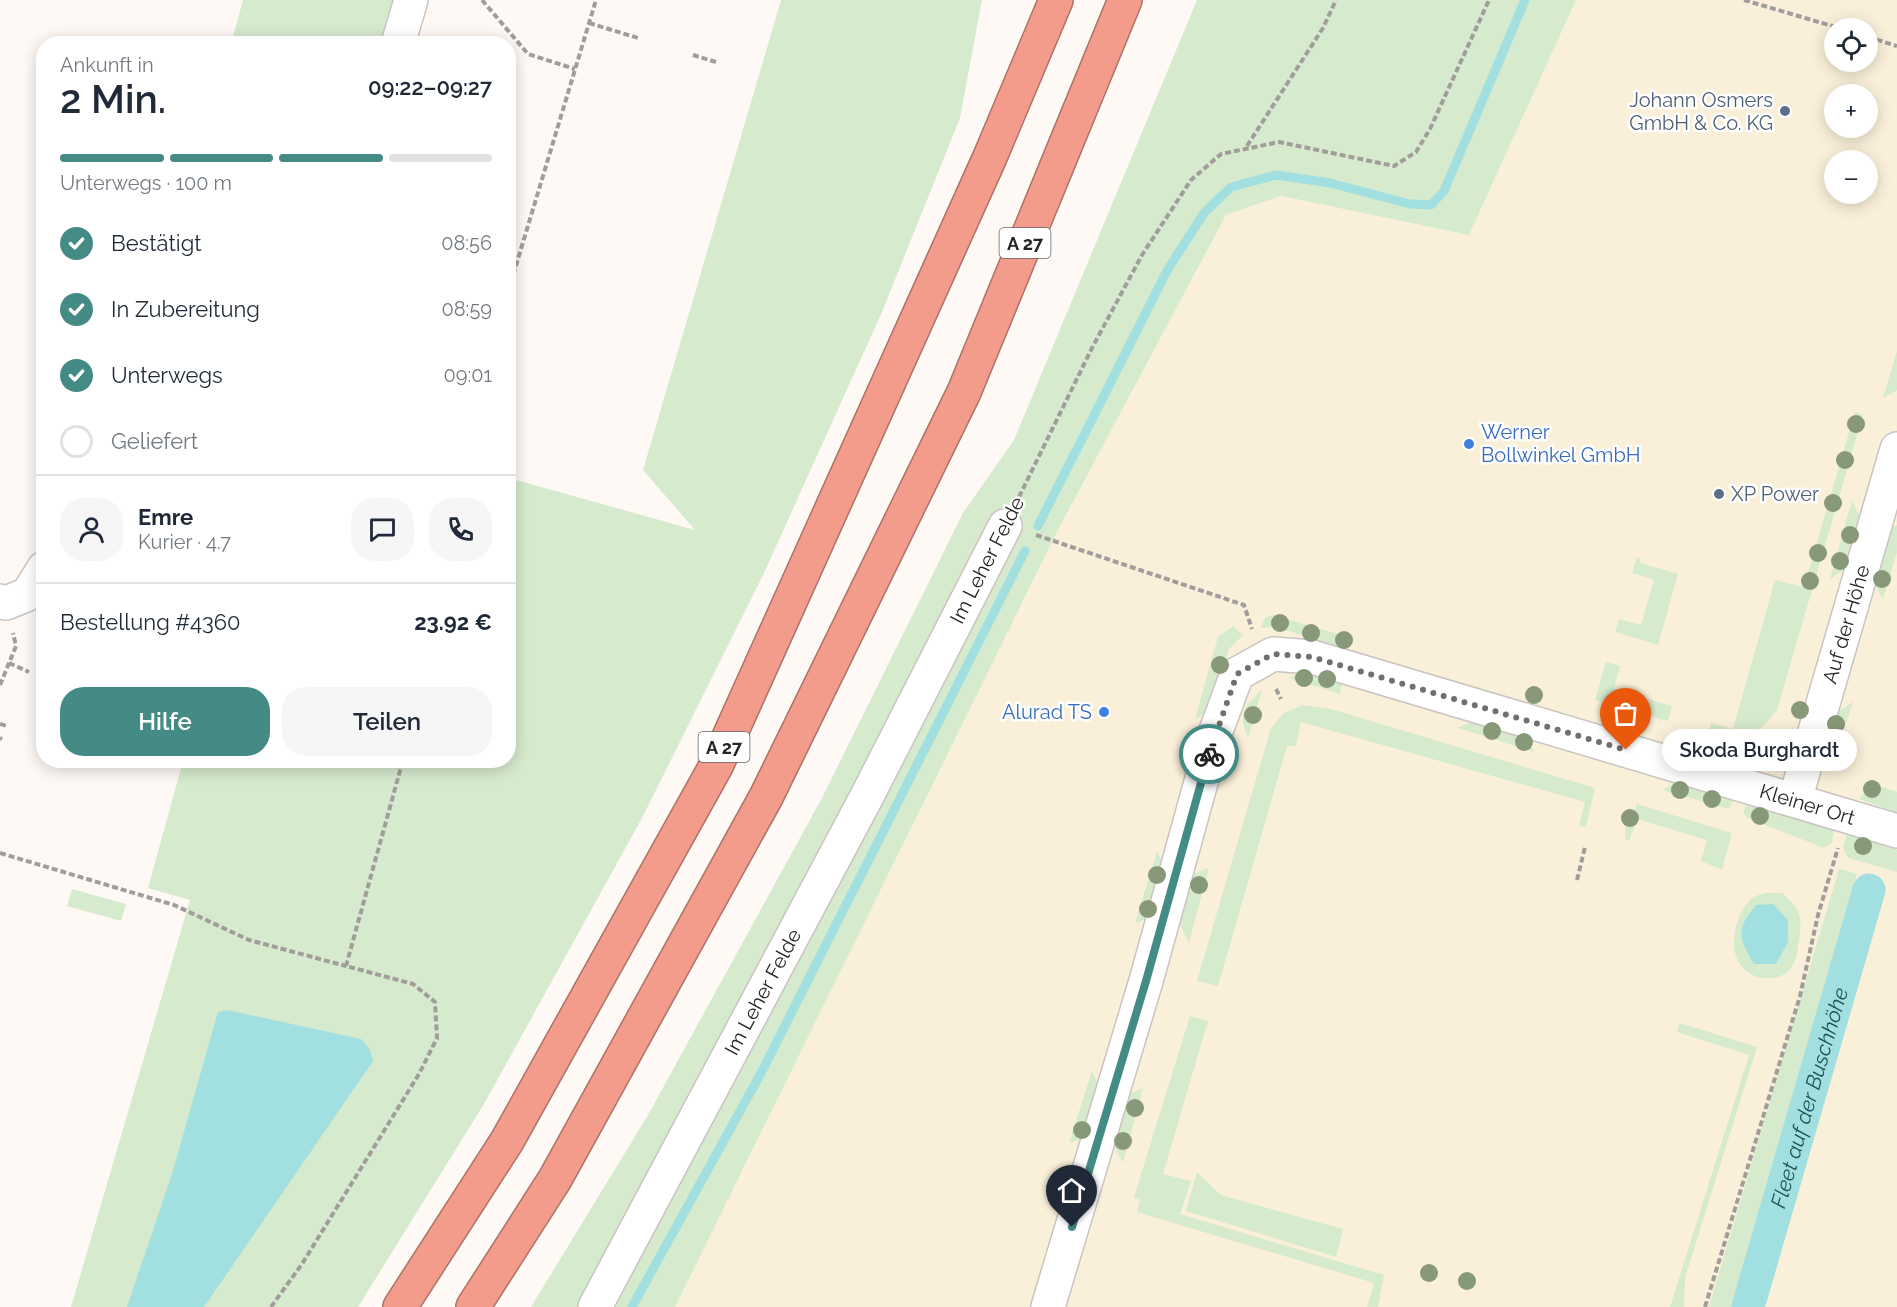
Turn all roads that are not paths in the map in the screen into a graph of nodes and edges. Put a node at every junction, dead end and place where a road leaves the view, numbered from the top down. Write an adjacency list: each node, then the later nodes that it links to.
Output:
1 (411, 0): 4 (street)
2 (1056, 0): 11 (highway, A 27)
3 (1125, 0): 12 (highway, A 27)
4 (400, 36)
5 (1897, 448): 9 (street, Auf der Höhe)
6 (1005, 526): 13 (street, Im Leher Felde)
7 (36, 581): 8 (street)
8 (3, 602)
9 (1795, 800): 10 (street, Kleiner Ort); 14 (street, Kleiner Ort)
10 (1897, 831)
11 (400, 1307)
12 (473, 1307)
13 (595, 1307)
14 (1048, 1307)

